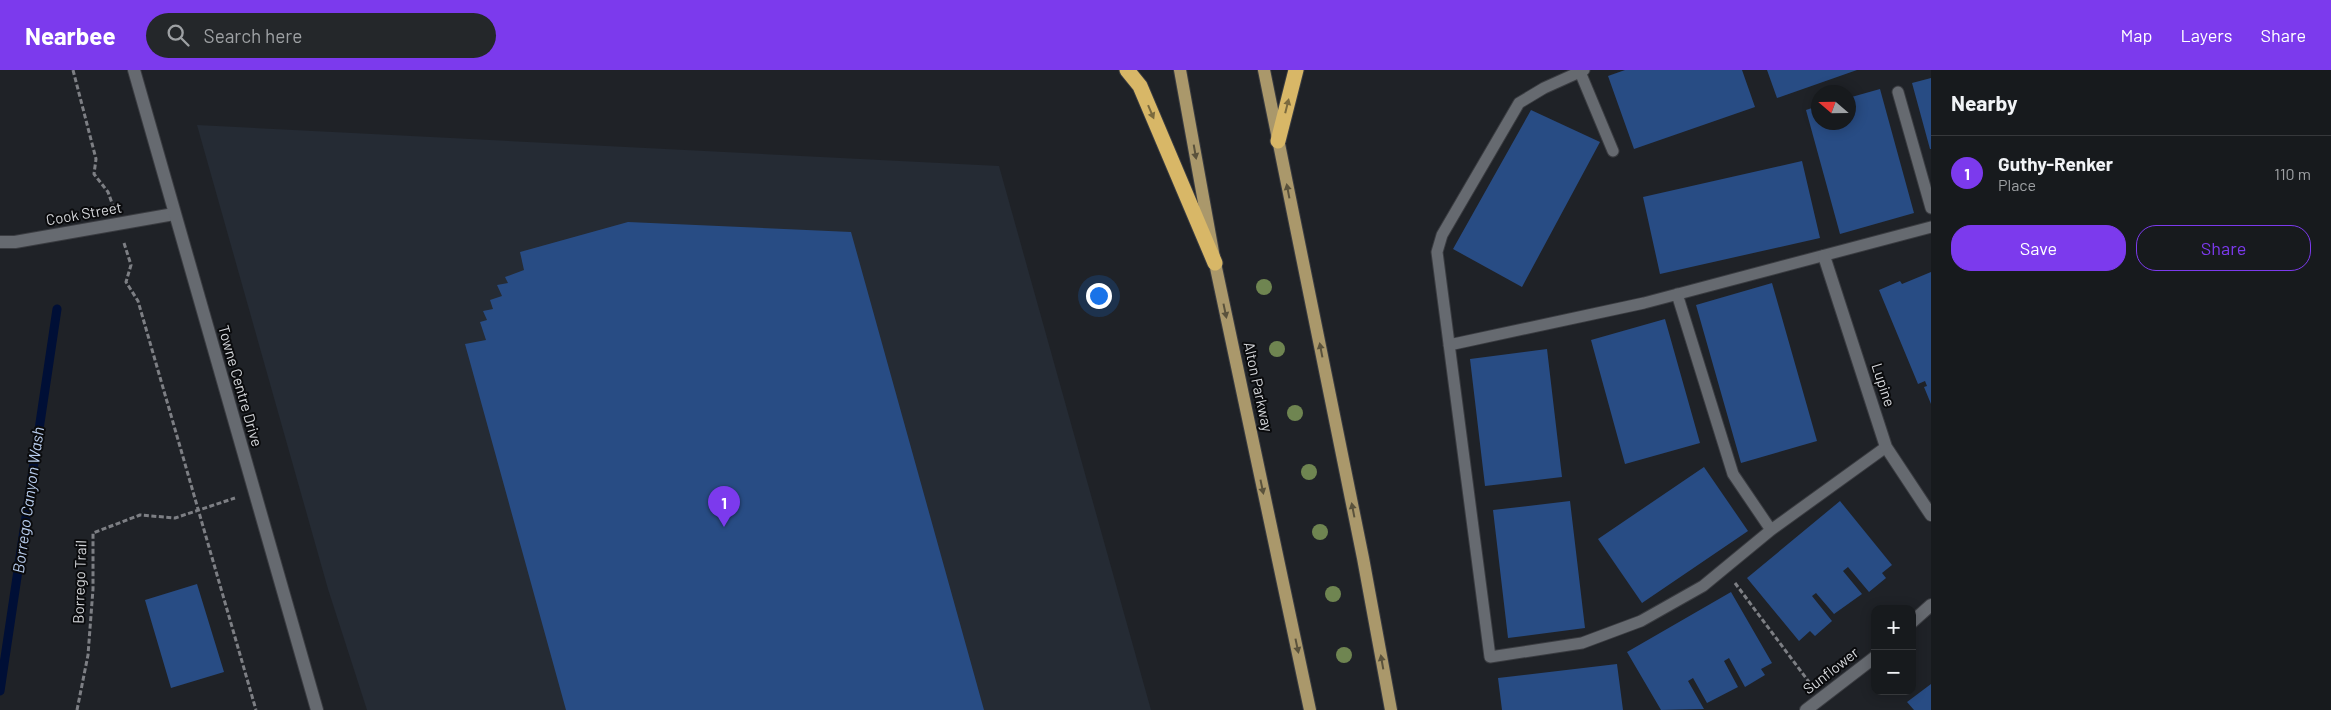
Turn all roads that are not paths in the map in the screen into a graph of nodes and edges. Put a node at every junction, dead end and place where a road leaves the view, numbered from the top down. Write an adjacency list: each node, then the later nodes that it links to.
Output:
1 (134, 70): 11 (street, Towne Centre Drive)
2 (1127, 70): 15 (highway, one-way to 15)
3 (1180, 70): 15 (main road, Alton Parkway, one-way to 15)
4 (1264, 70): 8 (main road)
5 (1296, 70): 8 (highway, one-way to 5)
6 (1582, 71): 9 (lane); 17 (lane)
7 (1898, 92): 10 (lane)
8 (1278, 141): 26 (main road, one-way to 8)
9 (1613, 151)
10 (1931, 208)
11 (174, 214): 13 (street, Cook Street); 24 (street, Towne Centre Drive)
12 (1931, 227): 14 (lane)
13 (0, 242)
14 (1824, 256): 16 (lane); 18 (street, Lupine)
15 (1215, 263): 25 (main road, Alton Parkway, one-way to 25)
16 (1677, 294): 17 (lane); 20 (lane)
17 (1449, 344): 20 (lane)
18 (1886, 447): 19 (street, Lupine); 20 (lane)
19 (1931, 515)
20 (1771, 530)
21 (1931, 605): 22 (street)
22 (1916, 618)
23 (1871, 660): 27 (street, Sunflower)
24 (317, 710)
25 (1310, 710)
26 (1391, 710)
27 (1806, 710)

